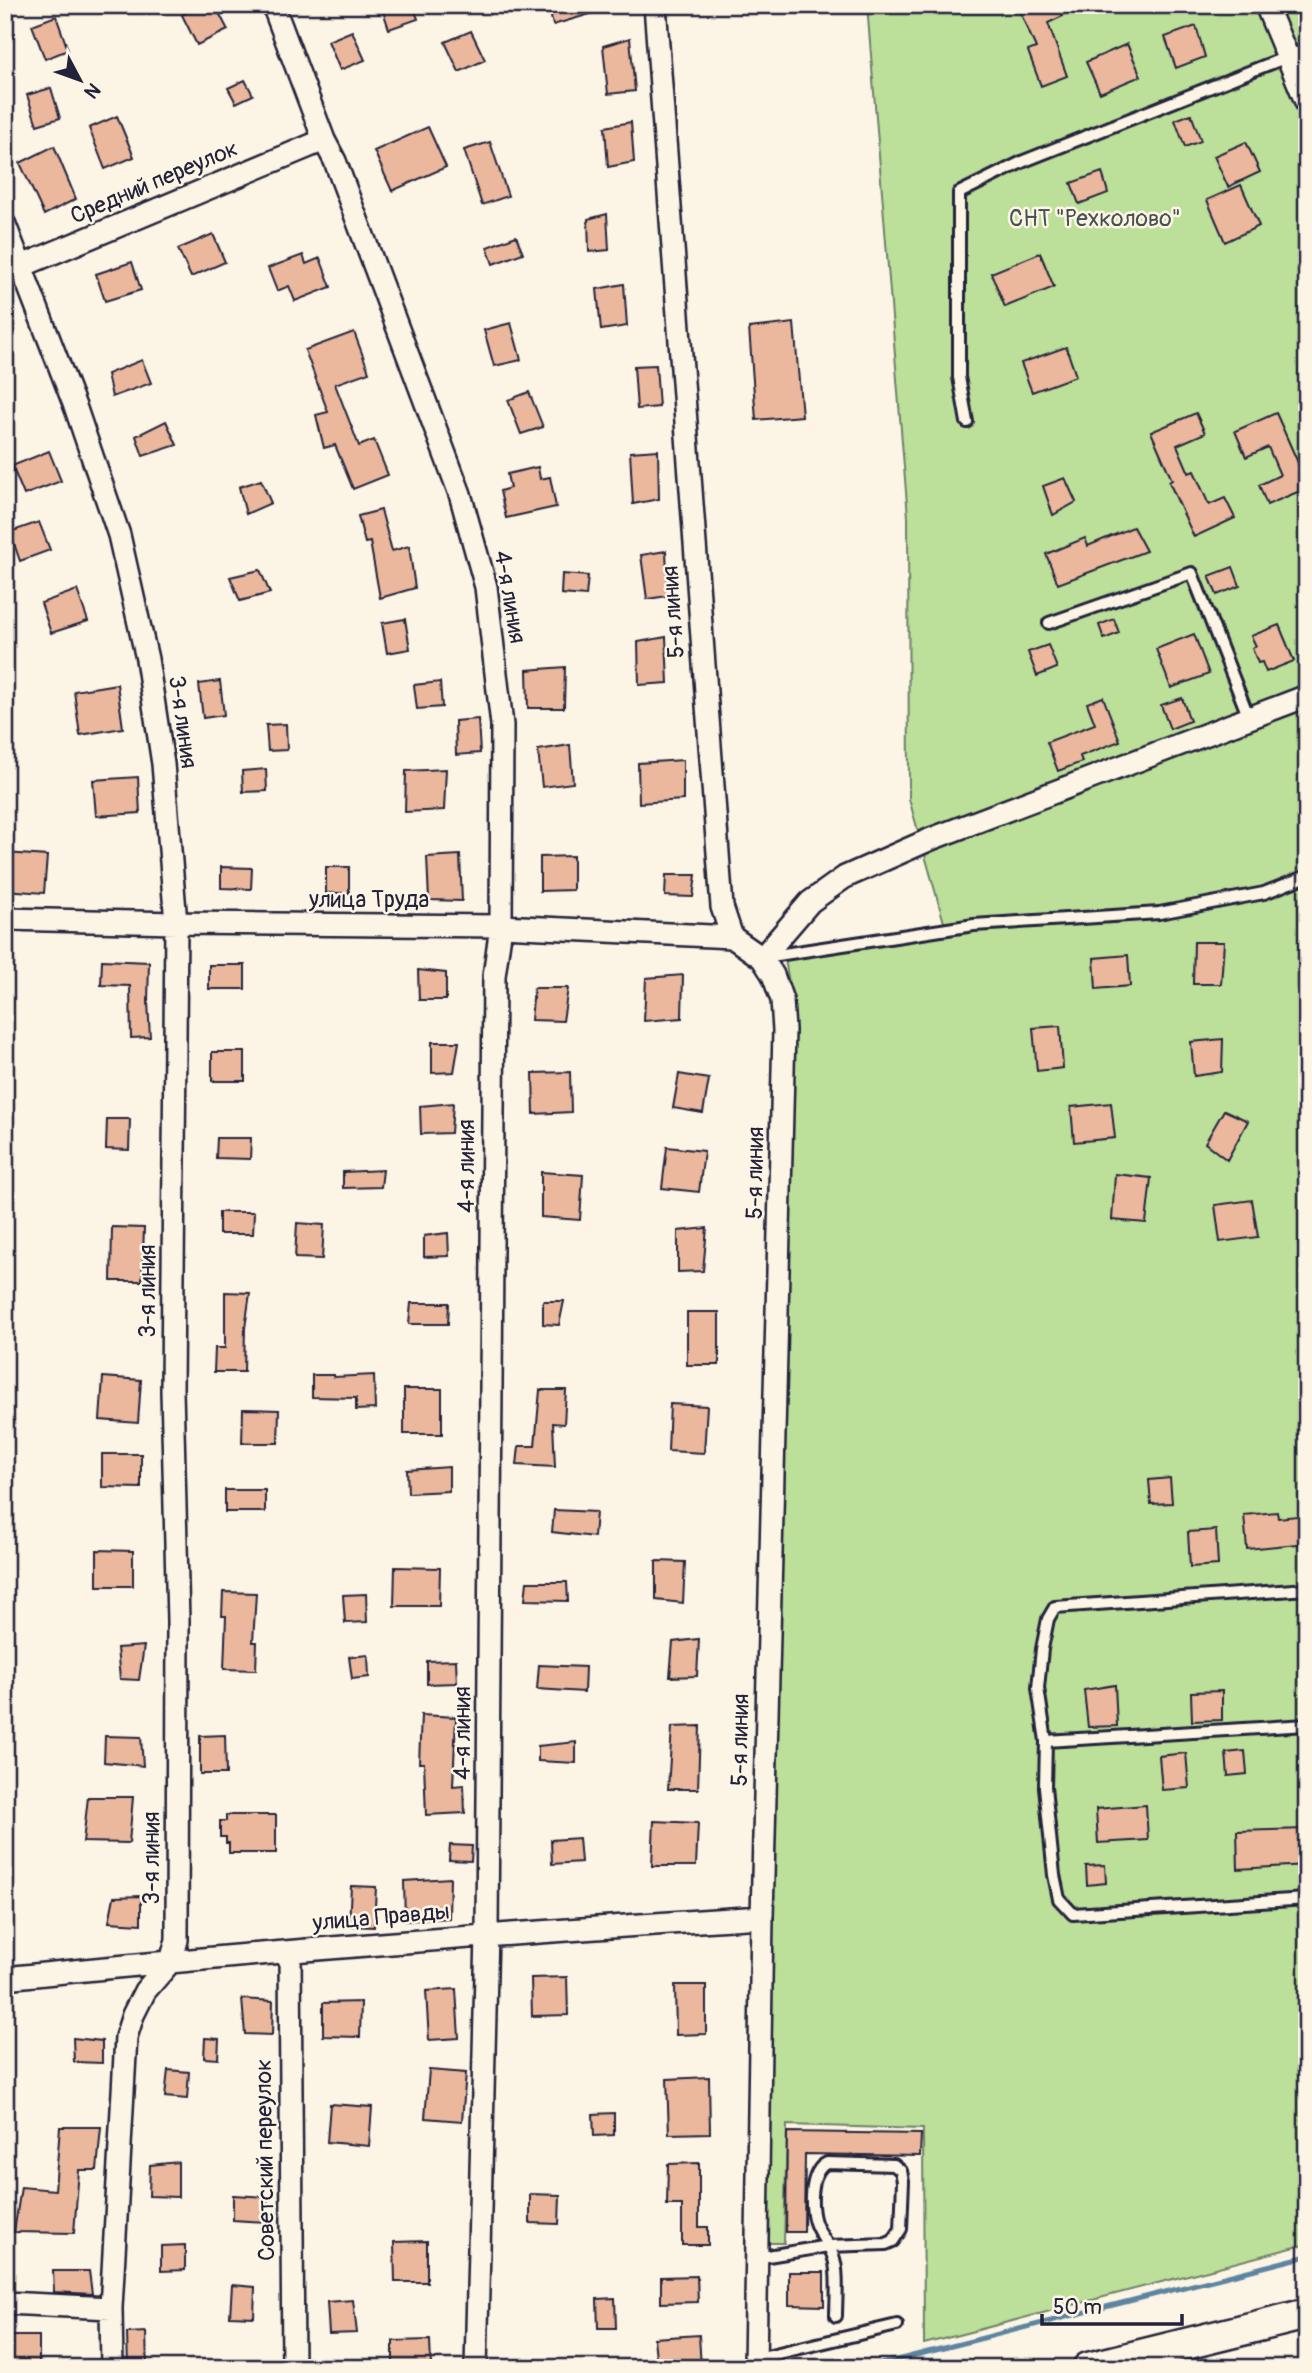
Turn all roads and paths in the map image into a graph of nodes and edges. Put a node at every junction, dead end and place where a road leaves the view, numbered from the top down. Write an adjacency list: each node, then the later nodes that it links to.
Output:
1 (273, 5): 6 (street, 4-я линия)
2 (655, 5): 17 (street, 5-я линия)
3 (1266, 5): 4 (street)
4 (1297, 52): 5 (street); 9 (lane)
5 (1307, 104)
6 (324, 140): 8 (street, Средний переулок); 16 (street, 4-я линия)
7 (5, 225): 8 (street, 3-я линия)
8 (13, 270): 15 (street, 3-я линия)
9 (967, 422)
10 (1049, 623): 12 (lane)
11 (1307, 696): 12 (street)
12 (1249, 718): 18 (street)
13 (1307, 876): 18 (lane)
14 (5, 919): 15 (street, улица Труда)
15 (176, 923): 16 (street, улица Труда); 26 (street, 3-я линия)
16 (501, 926): 17 (street, улица Труда); 24 (street, 4-я линия)
17 (732, 937): 18 (street, 5-я линия)
18 (762, 958): 23 (street, 5-я линия)
19 (1307, 1589): 21 (lane)
20 (1307, 1725): 21 (lane)
21 (1046, 1741): 22 (lane)
22 (1307, 1899)
23 (762, 1917): 24 (street, улица Правды); 29 (street, 5-я линия)
24 (487, 1934): 25 (street, улица Правды); 38 (street, 4-я линия)
25 (290, 1952): 26 (street, улица Правды); 37 (street, Советский переулок)
26 (171, 1961): 27 (street, улица Правды); 31 (street)
27 (5, 1978)
28 (828, 2246): 28 (lane); 29 (lane); 33 (lane)
29 (756, 2258): 35 (street, 5-я линия)
30 (5, 2303): 31 (street)
31 (111, 2308): 36 (street)
32 (1307, 2314): 39 (main road)
33 (836, 2316)
34 (897, 2325): 35 (lane)
35 (755, 2363)
36 (112, 2368)
37 (293, 2368)
38 (476, 2368)
39 (1088, 2368)

